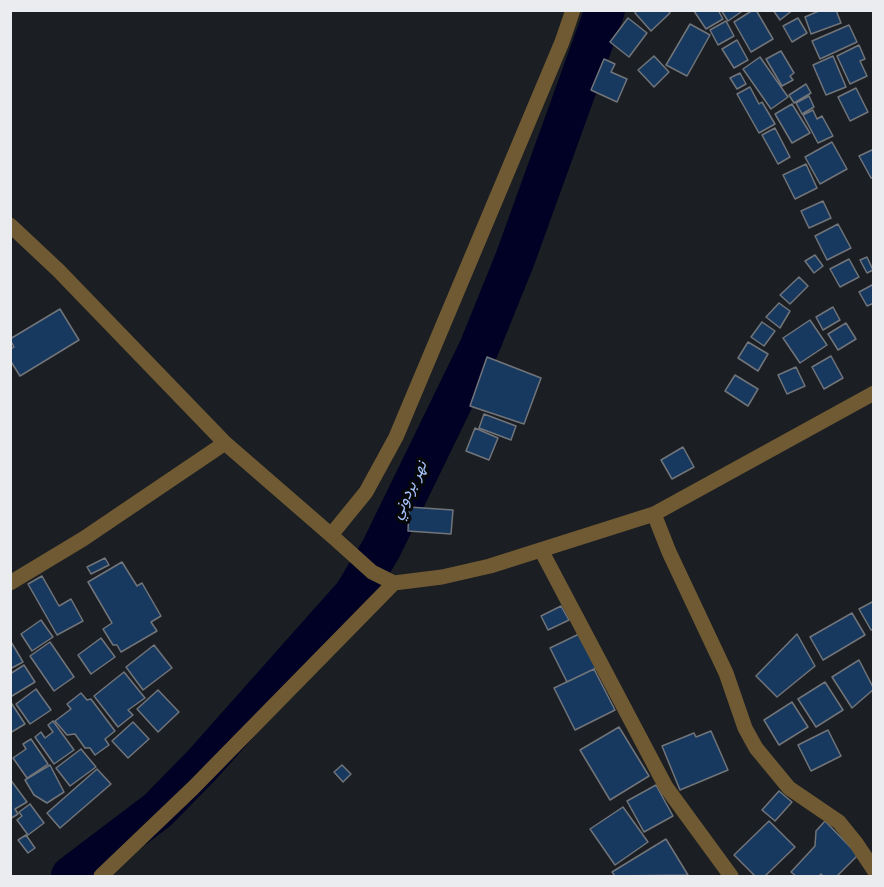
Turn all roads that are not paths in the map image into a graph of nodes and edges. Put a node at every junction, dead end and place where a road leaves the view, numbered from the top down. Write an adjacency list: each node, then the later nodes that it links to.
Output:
1 (573, 10): 6 (street)
2 (10, 225): 4 (street)
3 (873, 393): 5 (street)
4 (225, 442): 6 (street); 8 (street)
5 (654, 514): 7 (street); 10 (street)
6 (337, 539): 9 (street)
7 (541, 550): 9 (street); 12 (street)
8 (10, 583)
9 (393, 584): 11 (street)
10 (873, 870)
11 (101, 876)
12 (731, 876)

